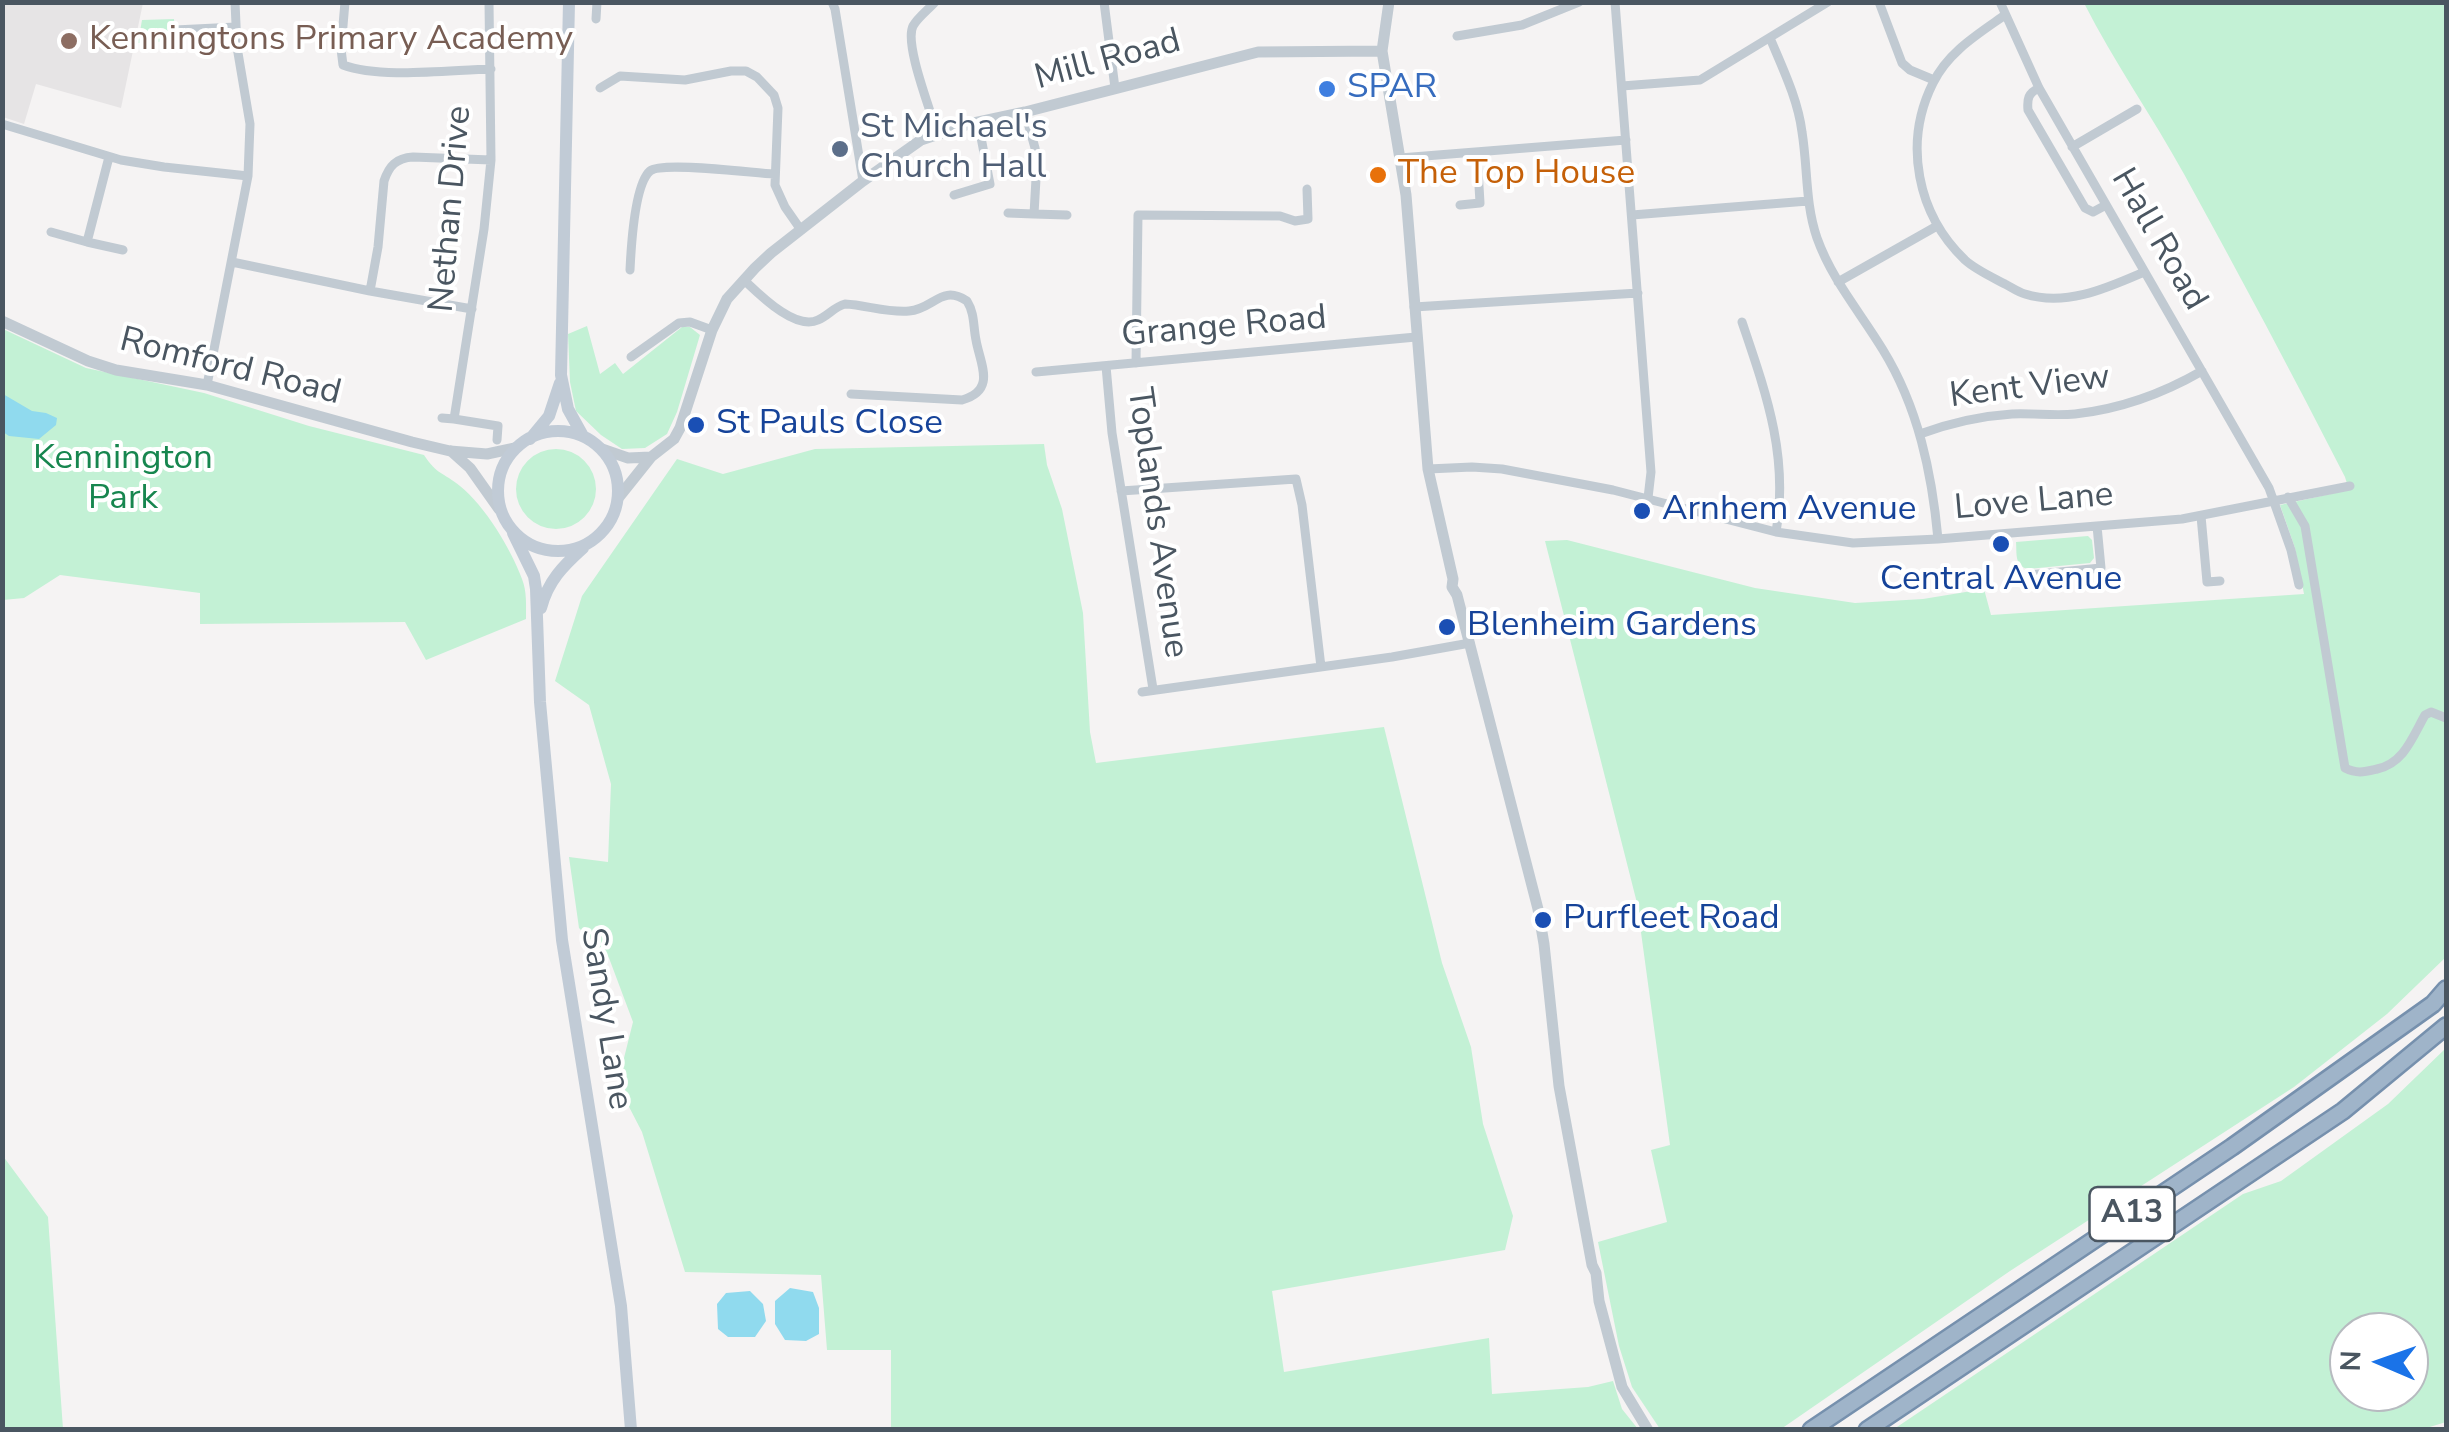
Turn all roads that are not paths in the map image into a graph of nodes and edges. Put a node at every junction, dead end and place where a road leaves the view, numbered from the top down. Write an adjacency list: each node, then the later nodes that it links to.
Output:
1 (236, 2): 17 (street)
2 (345, 2): 22 (street)
3 (488, 2): 22 (street, Nethan Drive)
4 (569, 2): 74 (main road)
5 (597, 2): 16 (street)
6 (832, 2): 41 (street)
7 (935, 2): 32 (street)
8 (1104, 2): 26 (street)
9 (1389, 2): 21 (street)
10 (1578, 2): 19 (street)
11 (1616, 2): 24 (street)
12 (1828, 2): 20 (street)
13 (1879, 2): 23 (street)
14 (2000, 2): 15 (street, Hall Road)
15 (2005, 16): 23 (street); 27 (street, Hall Road)
16 (596, 19)
17 (236, 28): 18 (street); 40 (street)
18 (174, 30)
19 (1457, 36)
20 (1770, 38): 24 (street); 44 (street)
21 (1382, 51): 26 (street, Mill Road); 37 (street)
22 (491, 69): 38 (street, Nethan Drive)
23 (1934, 80): 51 (street)
24 (1622, 86): 33 (street)
25 (600, 88): 39 (street)
26 (1115, 88): 29 (street, Mill Road)
27 (2039, 88): 34 (street, Hall Road); 46 (street)
28 (2137, 109): 34 (street)
29 (1025, 112): 30 (street, Mill Road); 48 (street)
30 (978, 122): 32 (street, Mill Road); 43 (street)
31 (2, 124): 36 (street)
32 (937, 133): 41 (street, Mill Road)
33 (1626, 140): 35 (street); 49 (street)
34 (2072, 147): 46 (street, Hall Road)
35 (1477, 152): 37 (street); 45 (street)
36 (109, 157): 40 (street); 54 (street)
37 (1400, 158): 63 (street)
38 (491, 160): 61 (street); 64 (street, Nethan Drive)
39 (774, 174): 52 (street); 57 (street)
40 (248, 176): 56 (street)
41 (863, 181): 52 (street, Mill Road)
42 (1308, 189): 70 (street)
43 (954, 196)
44 (1808, 201): 49 (street); 60 (street)
45 (1460, 205)
46 (2106, 205): 58 (street, Hall Road)
47 (1008, 214): 48 (street)
48 (1034, 214): 50 (street)
49 (1632, 215): 62 (street)
50 (1067, 216)
51 (1937, 226): 58 (street); 60 (street)
52 (802, 230): 59 (street, Mill Road)
53 (52, 232): 54 (street)
54 (88, 242): 55 (street)
55 (123, 250)
56 (232, 262): 61 (street); 75 (street)
57 (630, 270)
58 (2144, 272): 73 (street, Hall Road)
59 (744, 280): 67 (street, Mill Road); 76 (street)
60 (1838, 282): 79 (street)
61 (370, 291): 64 (street)
62 (1638, 293): 63 (street); 91 (street)
63 (1414, 308): 68 (street)
64 (472, 309): 78 (street, Nethan Drive)
65 (2, 321): 75 (street, Romford Road)
66 (1742, 322): 97 (street)
67 (712, 330): 69 (street); 86 (street, Mill Road)
68 (1416, 337): 70 (street, Grange Road); 87 (street)
69 (630, 357)
70 (1136, 363): 71 (street, Grange Road)
71 (1106, 366): 72 (street, Grange Road); 89 (street, Toplands Avenue)
72 (1036, 372)
73 (2202, 372): 79 (street, Kent View); 93 (street, Hall Road)
74 (562, 375): 80 (main road); 81 (main road)
75 (207, 385): 85 (street, Romford Road)
76 (852, 394)
77 (442, 418): 78 (street)
78 (454, 420): 82 (street)
79 (1920, 434): 99 (street)
80 (582, 436): 81 (main road); 84 (main road)
81 (529, 439): 83 (main road)
82 (496, 440)
83 (515, 448): 85 (street, Romford Road); 94 (main road)
84 (602, 449): 86 (street); 90 (main road)
85 (450, 451): 94 (street)
86 (651, 457): 90 (street, Mill Road)
87 (1428, 469): 91 (street, Love Lane); 105 (street)
88 (2350, 486): 92 (street, Love Lane)
89 (1121, 491): 106 (street); 106 (street, Toplands Avenue)
90 (618, 496): 100 (main road)
91 (1648, 498): 97 (street, Love Lane)
92 (2288, 498): 93 (street, Love Lane); 107 (street)
93 (2275, 501): 95 (street, Love Lane); 103 (street, Hall Road)
94 (500, 509): 98 (main road)
95 (2201, 516): 96 (street, Love Lane); 102 (street)
96 (2098, 526): 99 (street, Love Lane); 101 (street)
97 (1776, 532): 99 (street, Love Lane)
98 (513, 533): 100 (main road); 104 (main road, Sandy Lane)
99 (1938, 539)
100 (583, 547): 104 (main road, Sandy Lane)
101 (2029, 575)
102 (2220, 581)
103 (2299, 585)
104 (539, 615): 110 (main road, Sandy Lane)
105 (1470, 643): 106 (street); 111 (street)
106 (1321, 667)
107 (2446, 718)
108 (2446, 989): 112 (highway, A13)
109 (2446, 1026): 113 (highway, A13)
110 (630, 1430)
111 (1648, 1430)
112 (1811, 1430)
113 (1866, 1430)

